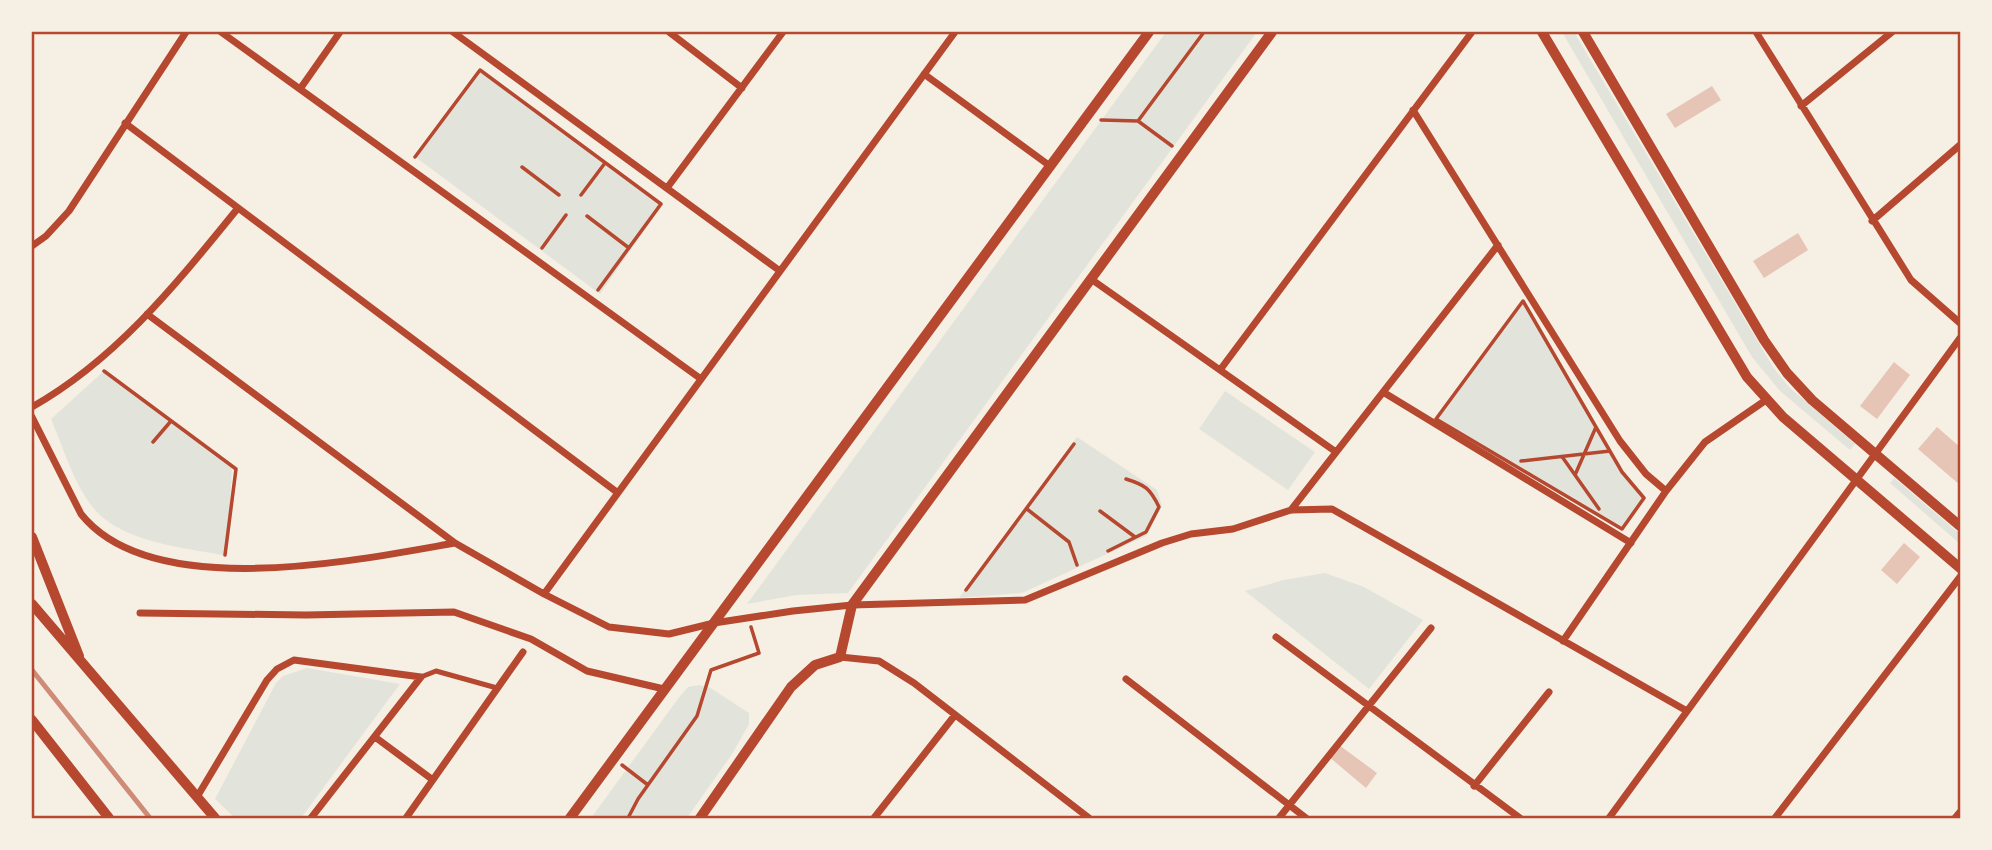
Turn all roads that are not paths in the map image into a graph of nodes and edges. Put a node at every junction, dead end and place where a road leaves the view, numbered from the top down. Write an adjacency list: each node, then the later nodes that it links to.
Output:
1 (186, 32): 20 (street)
2 (221, 32): 17 (street)
3 (340, 32): 17 (street)
4 (453, 32): 23 (street)
5 (669, 32): 16 (street)
6 (783, 32): 16 (street)
7 (955, 32): 15 (street)
8 (1149, 32): 22 (street)
9 (1272, 32): 29 (street)
10 (1472, 32): 19 (street)
11 (1542, 32): 36 (main road)
12 (1583, 32): 40 (main road)
13 (1756, 32): 18 (street)
14 (1892, 32): 18 (street)
15 (924, 74): 22 (street); 28 (street)
16 (741, 88): 23 (street)
17 (300, 89): 34 (street)
18 (1801, 107): 25 (street)
19 (1413, 110): 26 (street); 33 (street)
20 (125, 123): 24 (street); 27 (street)
21 (1961, 145): 25 (street)
22 (1050, 166): 55 (street)
23 (667, 188): 28 (street)
24 (238, 208): 30 (street); 43 (street)
25 (1872, 220): 31 (street)
26 (1498, 245): 35 (street); 42 (street)
27 (32, 246)
28 (780, 271): 34 (street)
29 (1091, 279): 33 (street); 53 (street)
30 (147, 314): 37 (street); 47 (street)
31 (1961, 323)
32 (1961, 338): 40 (street)
33 (1220, 370): 39 (street)
34 (701, 379): 43 (street)
35 (1383, 392): 39 (street); 48 (street)
36 (1766, 400): 41 (main road); 42 (street)
37 (32, 407)
38 (32, 417): 47 (street)
39 (1336, 452): 44 (street)
40 (1877, 455): 41 (street); 45 (main road)
41 (1856, 479): 49 (main road); 68 (street)
42 (1666, 491): 48 (street)
43 (618, 493): 51 (street)
44 (1291, 510): 53 (street); 58 (street)
45 (1961, 526)
46 (32, 537): 61 (street)
47 (455, 543): 51 (street)
48 (1631, 543): 58 (street)
49 (1961, 568)
50 (1961, 578): 89 (street)
51 (544, 594): 55 (street)
52 (32, 604): 61 (street)
53 (852, 605): 55 (street); 60 (street)
54 (140, 613): 65 (street)
55 (714, 623): 65 (street)
56 (1431, 628): 67 (street)
57 (1276, 637): 67 (street)
58 (1563, 641): 68 (street)
59 (523, 652): 64 (street)
60 (840, 657): 69 (street); 83 (street)
61 (82, 663): 74 (street)
62 (421, 677): 64 (street); 71 (street); 74 (street)
63 (1126, 679): 75 (street)
64 (497, 688): 72 (street)
65 (664, 689): 82 (street)
66 (1549, 692): 73 (street)
67 (1367, 706): 73 (street); 75 (street)
68 (1687, 711): 88 (street)
69 (955, 715): 77 (street); 84 (street)
70 (32, 720): 78 (street)
71 (374, 737): 72 (street); 80 (street)
72 (433, 780): 81 (street)
73 (1474, 786): 87 (street)
74 (197, 797): 79 (street)
75 (1289, 806): 85 (street); 86 (street)
76 (1961, 812): 90 (street)
77 (877, 817)
78 (109, 818)
79 (215, 818)
80 (311, 818)
81 (406, 818)
82 (570, 818)
83 (700, 818)
84 (1089, 818)
85 (1279, 818)
86 (1306, 818)
87 (1520, 818)
88 (1609, 818)
89 (1775, 818)
90 (1955, 818)

